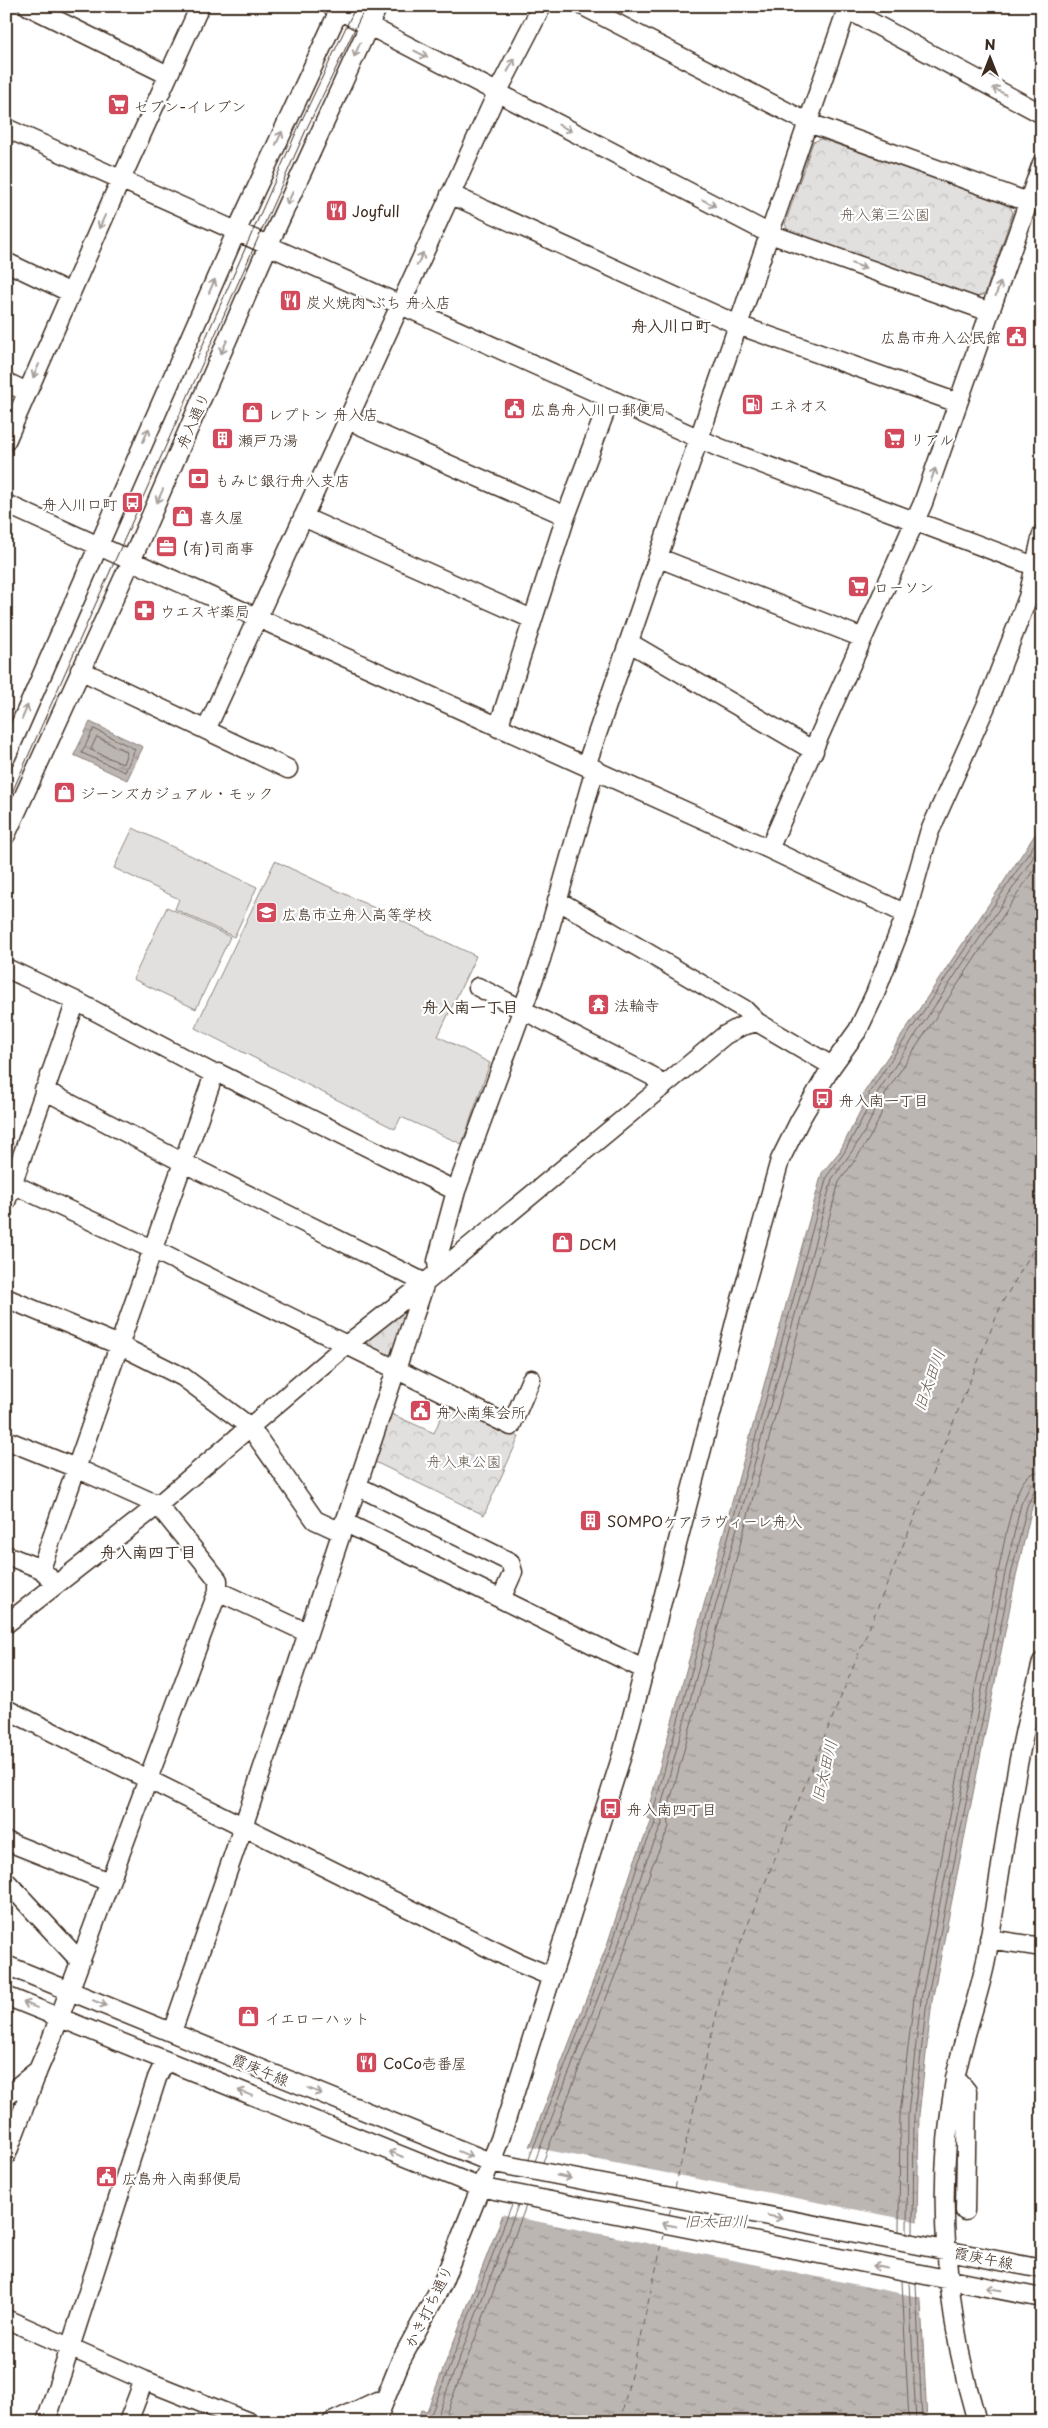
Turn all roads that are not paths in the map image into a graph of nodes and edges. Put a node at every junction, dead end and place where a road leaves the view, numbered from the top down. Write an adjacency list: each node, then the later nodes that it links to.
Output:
1 (28, 6): 9 (street)
2 (200, 6): 9 (street)
3 (378, 6): 8 (street, 舟入通り)
4 (542, 6): 10 (street, one-way to 4)
5 (582, 6): 12 (street)
6 (845, 7): 11 (street, one-way to 6); 12 (street)
7 (337, 8): 8 (street); 18 (street, one-way to 7)
8 (368, 26): 10 (street, one-way to 10); 20 (street, 舟入通り, one-way to 20)
9 (168, 75): 15 (street)
10 (497, 93): 16 (street); 19 (street, one-way to 19)
11 (1042, 114)
12 (809, 123): 17 (street); 19 (street)
13 (6, 128): 15 (street)
14 (1042, 163): 17 (street)
15 (121, 178): 18 (street); 22 (street, one-way to 22)
16 (450, 194): 23 (street, one-way to 16); 25 (street)
17 (1028, 202): 24 (street, one-way to 17)
18 (237, 230): 20 (street); 38 (street, one-way to 18)
19 (770, 234): 24 (street, one-way to 24); 25 (street)
20 (269, 244): 23 (street); 40 (street, 舟入通り, one-way to 40)
21 (6, 262): 22 (street)
22 (71, 293): 27 (street, one-way to 27)
23 (400, 304): 28 (street); 30 (street)
24 (990, 312): 29 (street)
25 (738, 325): 29 (street); 31 (street)
26 (6, 382): 27 (street)
27 (27, 392): 32 (street)
28 (610, 399): 31 (street); 35 (street)
29 (958, 403): 36 (street, one-way to 29)
30 (348, 420): 34 (street); 35 (street)
31 (698, 439): 36 (street); 39 (street)
32 (6, 441)
33 (6, 504): 38 (street)
34 (304, 516): 42 (street); 43 (street)
35 (566, 516): 43 (street)
36 (915, 521): 41 (street); 44 (street)
37 (1042, 534): 41 (street, かき打ち通り)
38 (97, 544): 40 (street); 50 (street, one-way to 38)
39 (659, 558): 44 (street); 45 (street)
40 (132, 559): 42 (street); 46 (street, 舟入通り)
41 (1038, 568): 56 (street, かき打ち通り)
42 (256, 616): 47 (street); 48 (street)
43 (532, 619): 47 (street)
44 (862, 638): 49 (street)
45 (630, 643): 49 (street); 51 (street)
46 (80, 670): 48 (street); 53 (street, 舟入通り)
47 (498, 728): 51 (street)
48 (206, 730): 52 (street)
49 (814, 751): 54 (street)
50 (6, 757)
51 (590, 768): 54 (street); 55 (street)
52 (288, 770)
53 (6, 835)
54 (769, 849): 56 (street)
55 (557, 900): 60 (street); 61 (street)
56 (906, 914): 62 (street, かき打ち通り)
57 (6, 968): 59 (street)
58 (478, 987): 60 (street)
59 (76, 1001): 63 (street); 65 (street)
60 (522, 1008): 64 (street); 68 (street)
61 (757, 1022): 62 (street); 64 (street)
62 (832, 1066): 92 (street, かき打ち通り)
63 (214, 1074): 66 (street); 68 (street)
64 (663, 1087): 71 (street)
65 (44, 1090): 66 (street); 67 (street)
66 (184, 1163): 70 (street); 72 (street)
67 (10, 1182): 69 (street); 70 (street)
68 (456, 1191): 71 (street)
69 (6, 1202)
70 (154, 1250): 74 (street); 75 (street)
71 (438, 1272): 72 (street)
72 (425, 1284): 75 (street); 76 (street)
73 (6, 1298): 74 (street)
74 (119, 1345): 78 (street); 80 (street)
75 (345, 1346): 76 (street); 78 (street)
76 (396, 1371): 77 (street); 81 (street)
77 (531, 1378)
78 (250, 1427): 82 (street); 83 (street)
79 (6, 1440): 80 (street)
80 (76, 1468): 82 (street); 85 (street)
81 (357, 1486): 83 (street); 88 (street)
82 (158, 1505): 86 (street); 87 (street)
83 (342, 1527): 88 (street); 90 (street)
84 (6, 1555): 85 (street)
85 (41, 1569): 86 (street)
86 (56, 1585): 89 (street)
87 (218, 1591): 90 (street); 94 (street)
88 (501, 1599): 92 (street)
89 (6, 1624)
90 (308, 1633): 95 (street)
91 (1042, 1662): 99 (street)
92 (644, 1670): 103 (street, かき打ち通り)
93 (6, 1709): 94 (street)
94 (148, 1780): 95 (street); 98 (street)
95 (243, 1827): 103 (street); 107 (street)
96 (6, 1841): 98 (street)
97 (6, 1882): 101 (street)
98 (109, 1882): 101 (street)
99 (989, 1939): 100 (street); 110 (street)
100 (1042, 1947)
101 (79, 1960): 104 (street)
102 (6, 1965): 104 (street, 霞庚午線)
103 (550, 1976): 113 (street, かき打ち通り)
104 (67, 1990): 106 (street); 107 (street, 霞庚午線, one-way to 107)
105 (6, 1996): 106 (street, one-way to 105)
106 (58, 2017): 108 (street); 109 (street)
107 (172, 2032): 113 (street, 霞庚午線, one-way to 113)
108 (165, 2061): 114 (street, one-way to 108); 121 (street)
109 (38, 2070): 111 (street); 112 (street)
110 (955, 2077): 115 (street); 116 (street)
111 (6, 2096)
112 (7, 2153)
113 (490, 2162): 114 (street, かき打ち通り); 116 (street, 霞庚午線, one-way to 116)
114 (479, 2187): 118 (street, one-way to 114); 123 (street, かき打ち通り)
115 (965, 2211)
116 (948, 2250): 117 (street, 霞庚午線); 118 (street)
117 (1042, 2269)
118 (950, 2281): 119 (street, one-way to 118); 129 (street)
119 (1042, 2298)
120 (6, 2319): 121 (street)
121 (70, 2347): 122 (street); 124 (street)
122 (144, 2380): 125 (street); 126 (street)
123 (382, 2402): 127 (street); 128 (street, かき打ち通り)
124 (46, 2422)
125 (128, 2422)
126 (249, 2422)
127 (332, 2422)
128 (376, 2422)
129 (977, 2422)

